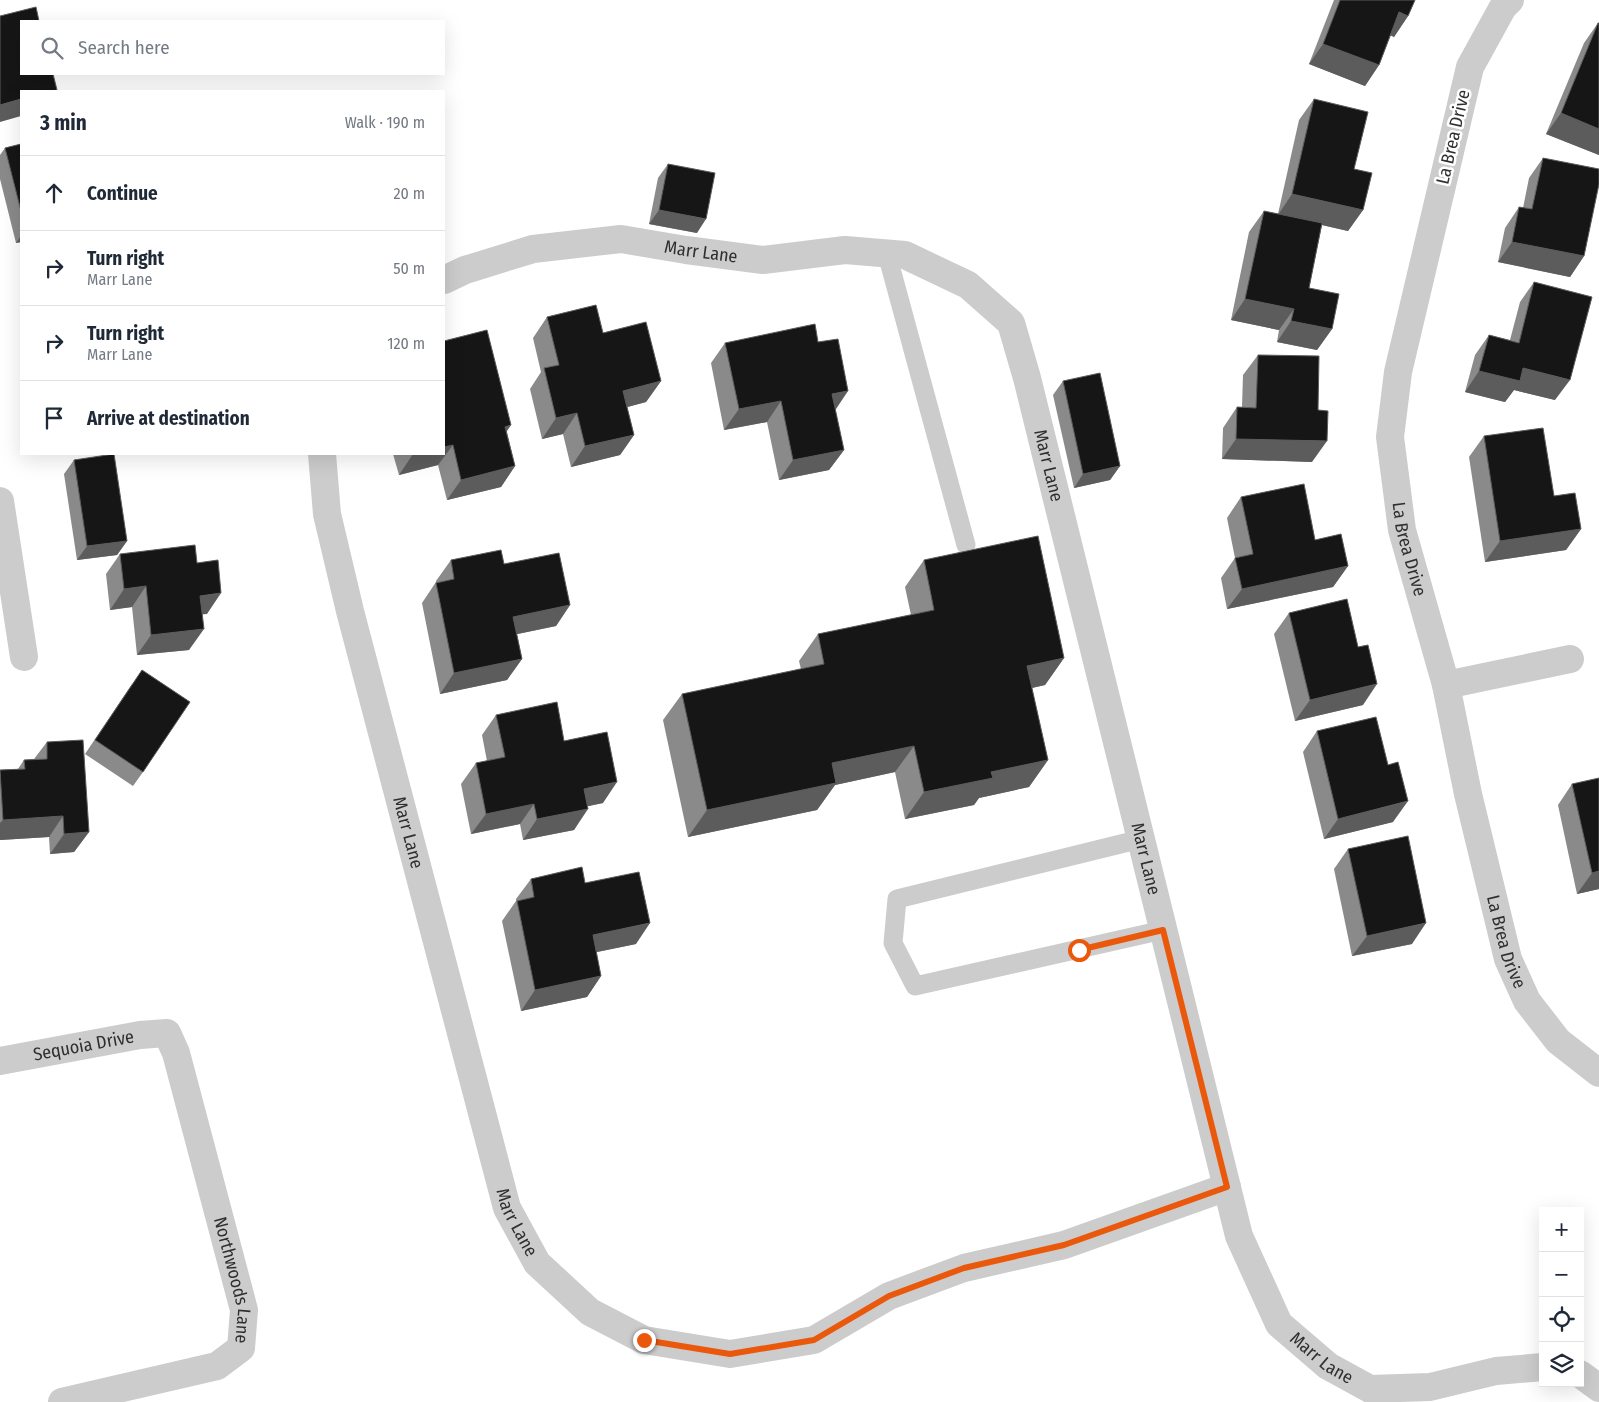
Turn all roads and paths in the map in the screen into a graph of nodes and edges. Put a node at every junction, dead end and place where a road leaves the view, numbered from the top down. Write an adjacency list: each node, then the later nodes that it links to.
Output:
1 (1510, 0): 9 (street, La Brea Drive)
2 (887, 254): 3 (street, Marr Lane); 6 (lane); 10 (street, Marr Lane)
3 (445, 280)
4 (322, 455): 15 (street, Marr Lane)
5 (0, 501): 7 (street)
6 (966, 545)
7 (24, 657)
8 (1570, 659): 9 (street)
9 (1446, 685): 14 (street, La Brea Drive)
10 (1140, 839): 11 (street, Marr Lane); 11 (lane)
11 (1163, 930): 15 (street, Marr Lane)
12 (166, 1033): 13 (street, Sequoia Drive); 19 (street, Northwoods Lane)
13 (0, 1061)
14 (1599, 1073)
15 (1227, 1187): 16 (street, Marr Lane)
16 (1539, 1368)
17 (1584, 1377): 18 (street)
18 (1599, 1388)
19 (62, 1402)

